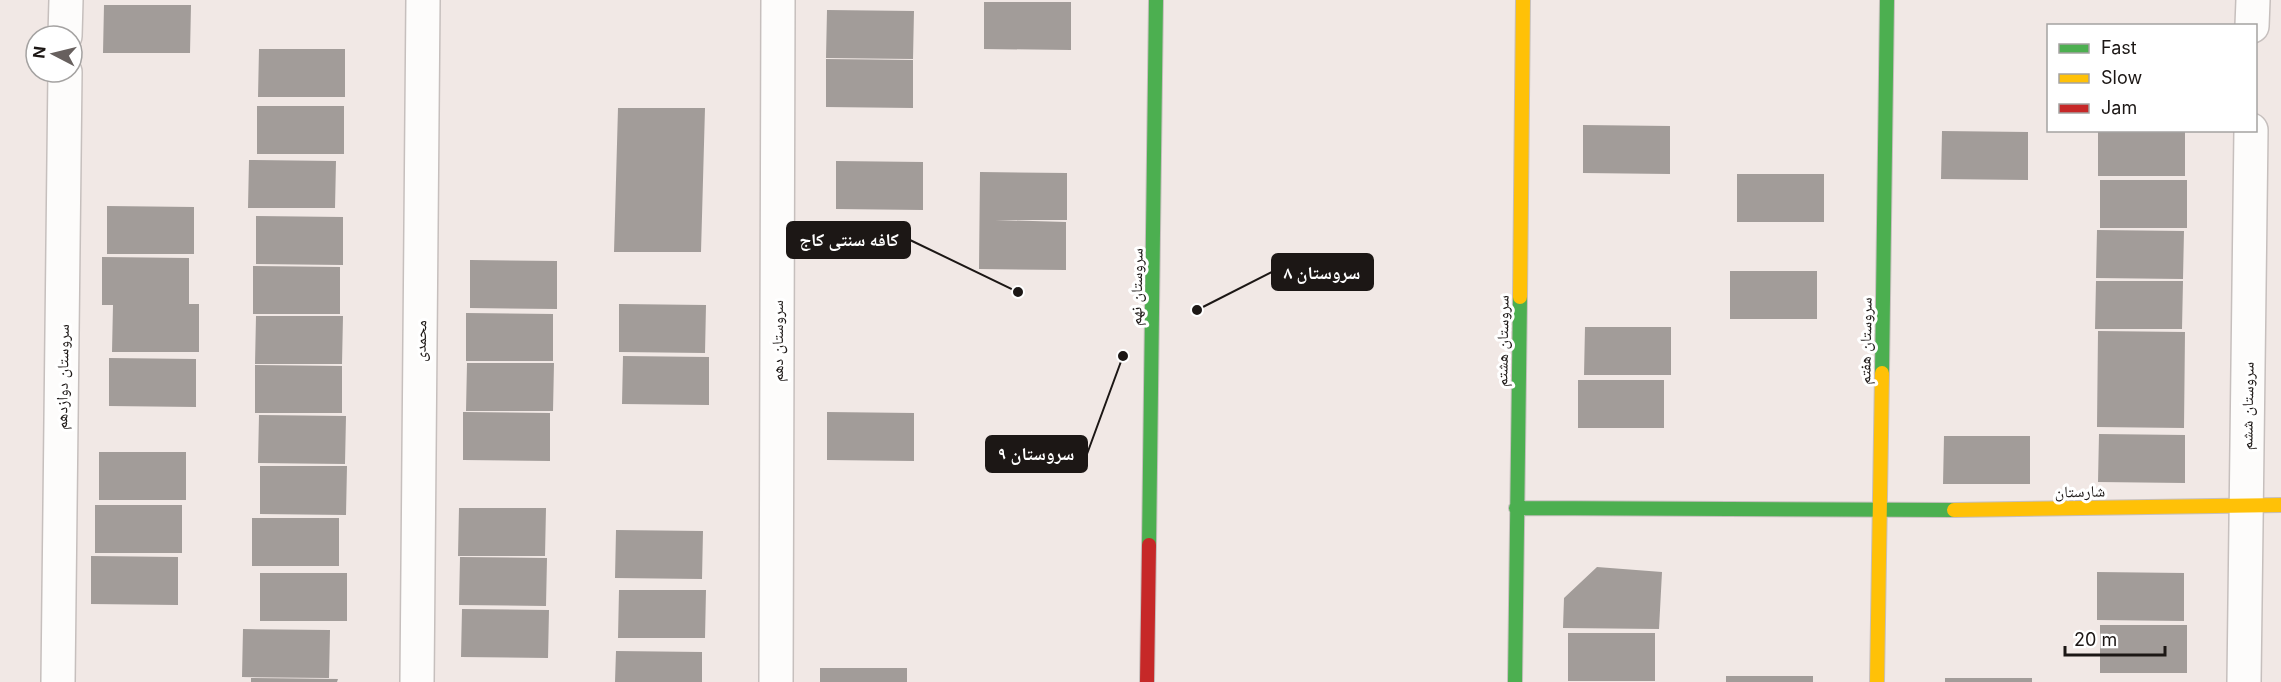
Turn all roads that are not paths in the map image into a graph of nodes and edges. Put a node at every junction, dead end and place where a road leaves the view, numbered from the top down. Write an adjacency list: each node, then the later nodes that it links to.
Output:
1 (66, 0): 8 (street)
2 (423, 0): 17 (street, محمدی)
3 (778, 0): 18 (street, سروستان دهم)
4 (1156, 0): 19 (street, سروستان نهم)
5 (1523, 0): 14 (street, سروستان هشتم)
6 (1887, 0): 15 (street, سروستان هفتم)
7 (2253, 0): 9 (street)
8 (65, 24)
9 (2252, 24)
10 (65, 84): 16 (street, سروستان دوازدهم)
11 (2251, 132): 12 (street, سروستان ششم)
12 (2246, 505): 13 (street, شارستان); 15 (street, شارستان); 22 (street, سروستان ششم)
13 (2281, 505)
14 (1516, 508): 15 (street, شارستان); 20 (street, سروستان هشتم)
15 (1879, 511): 21 (street, سروستان هفتم)
16 (58, 682)
17 (417, 682)
18 (776, 682)
19 (1148, 682)
20 (1515, 682)
21 (1877, 682)
22 (2244, 682)

